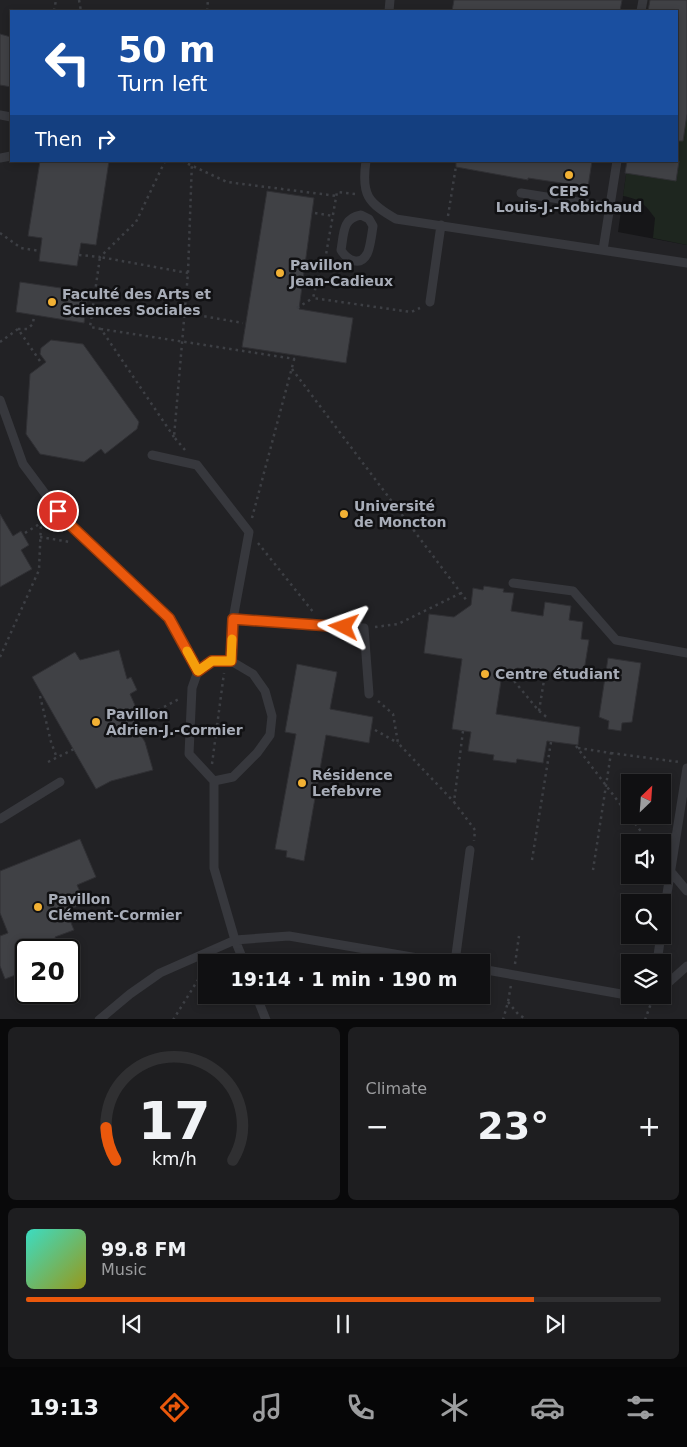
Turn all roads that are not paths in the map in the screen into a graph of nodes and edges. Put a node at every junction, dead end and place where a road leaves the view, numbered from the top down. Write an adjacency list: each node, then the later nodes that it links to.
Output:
1 (366, 162): 5 (lane)
2 (617, 162): 4 (lane)
3 (521, 194): 4 (lane)
4 (610, 207): 8 (lane)
5 (377, 208): 6 (lane); 7 (lane)
6 (369, 219): 6 (lane)
7 (444, 226): 8 (lane); 10 (lane)
8 (603, 250): 9 (lane)
9 (687, 264)
10 (430, 302)
11 (0, 400): 17 (lane)
12 (152, 455): 14 (lane)
13 (513, 582): 15 (lane)
14 (233, 619): 16 (lane); 18 (lane)
15 (687, 653)
16 (228, 661): 17 (lane); 20 (lane)
17 (198, 671): 20 (lane)
18 (369, 694)
19 (687, 768): 24 (lane)
20 (212, 780): 26 (lane)
21 (60, 782): 22 (lane)
22 (0, 819)
23 (472, 846): 29 (lane)
24 (671, 872): 25 (lane)
25 (687, 891)
26 (235, 940): 27 (lane); 28 (lane); 35 (lane)
27 (241, 954)
28 (394, 954)
29 (456, 954)
30 (687, 966): 32 (lane)
31 (490, 972): 33 (lane)
32 (671, 980)
33 (621, 994)
34 (260, 1004): 36 (lane)
35 (100, 1019)
36 (266, 1019)

